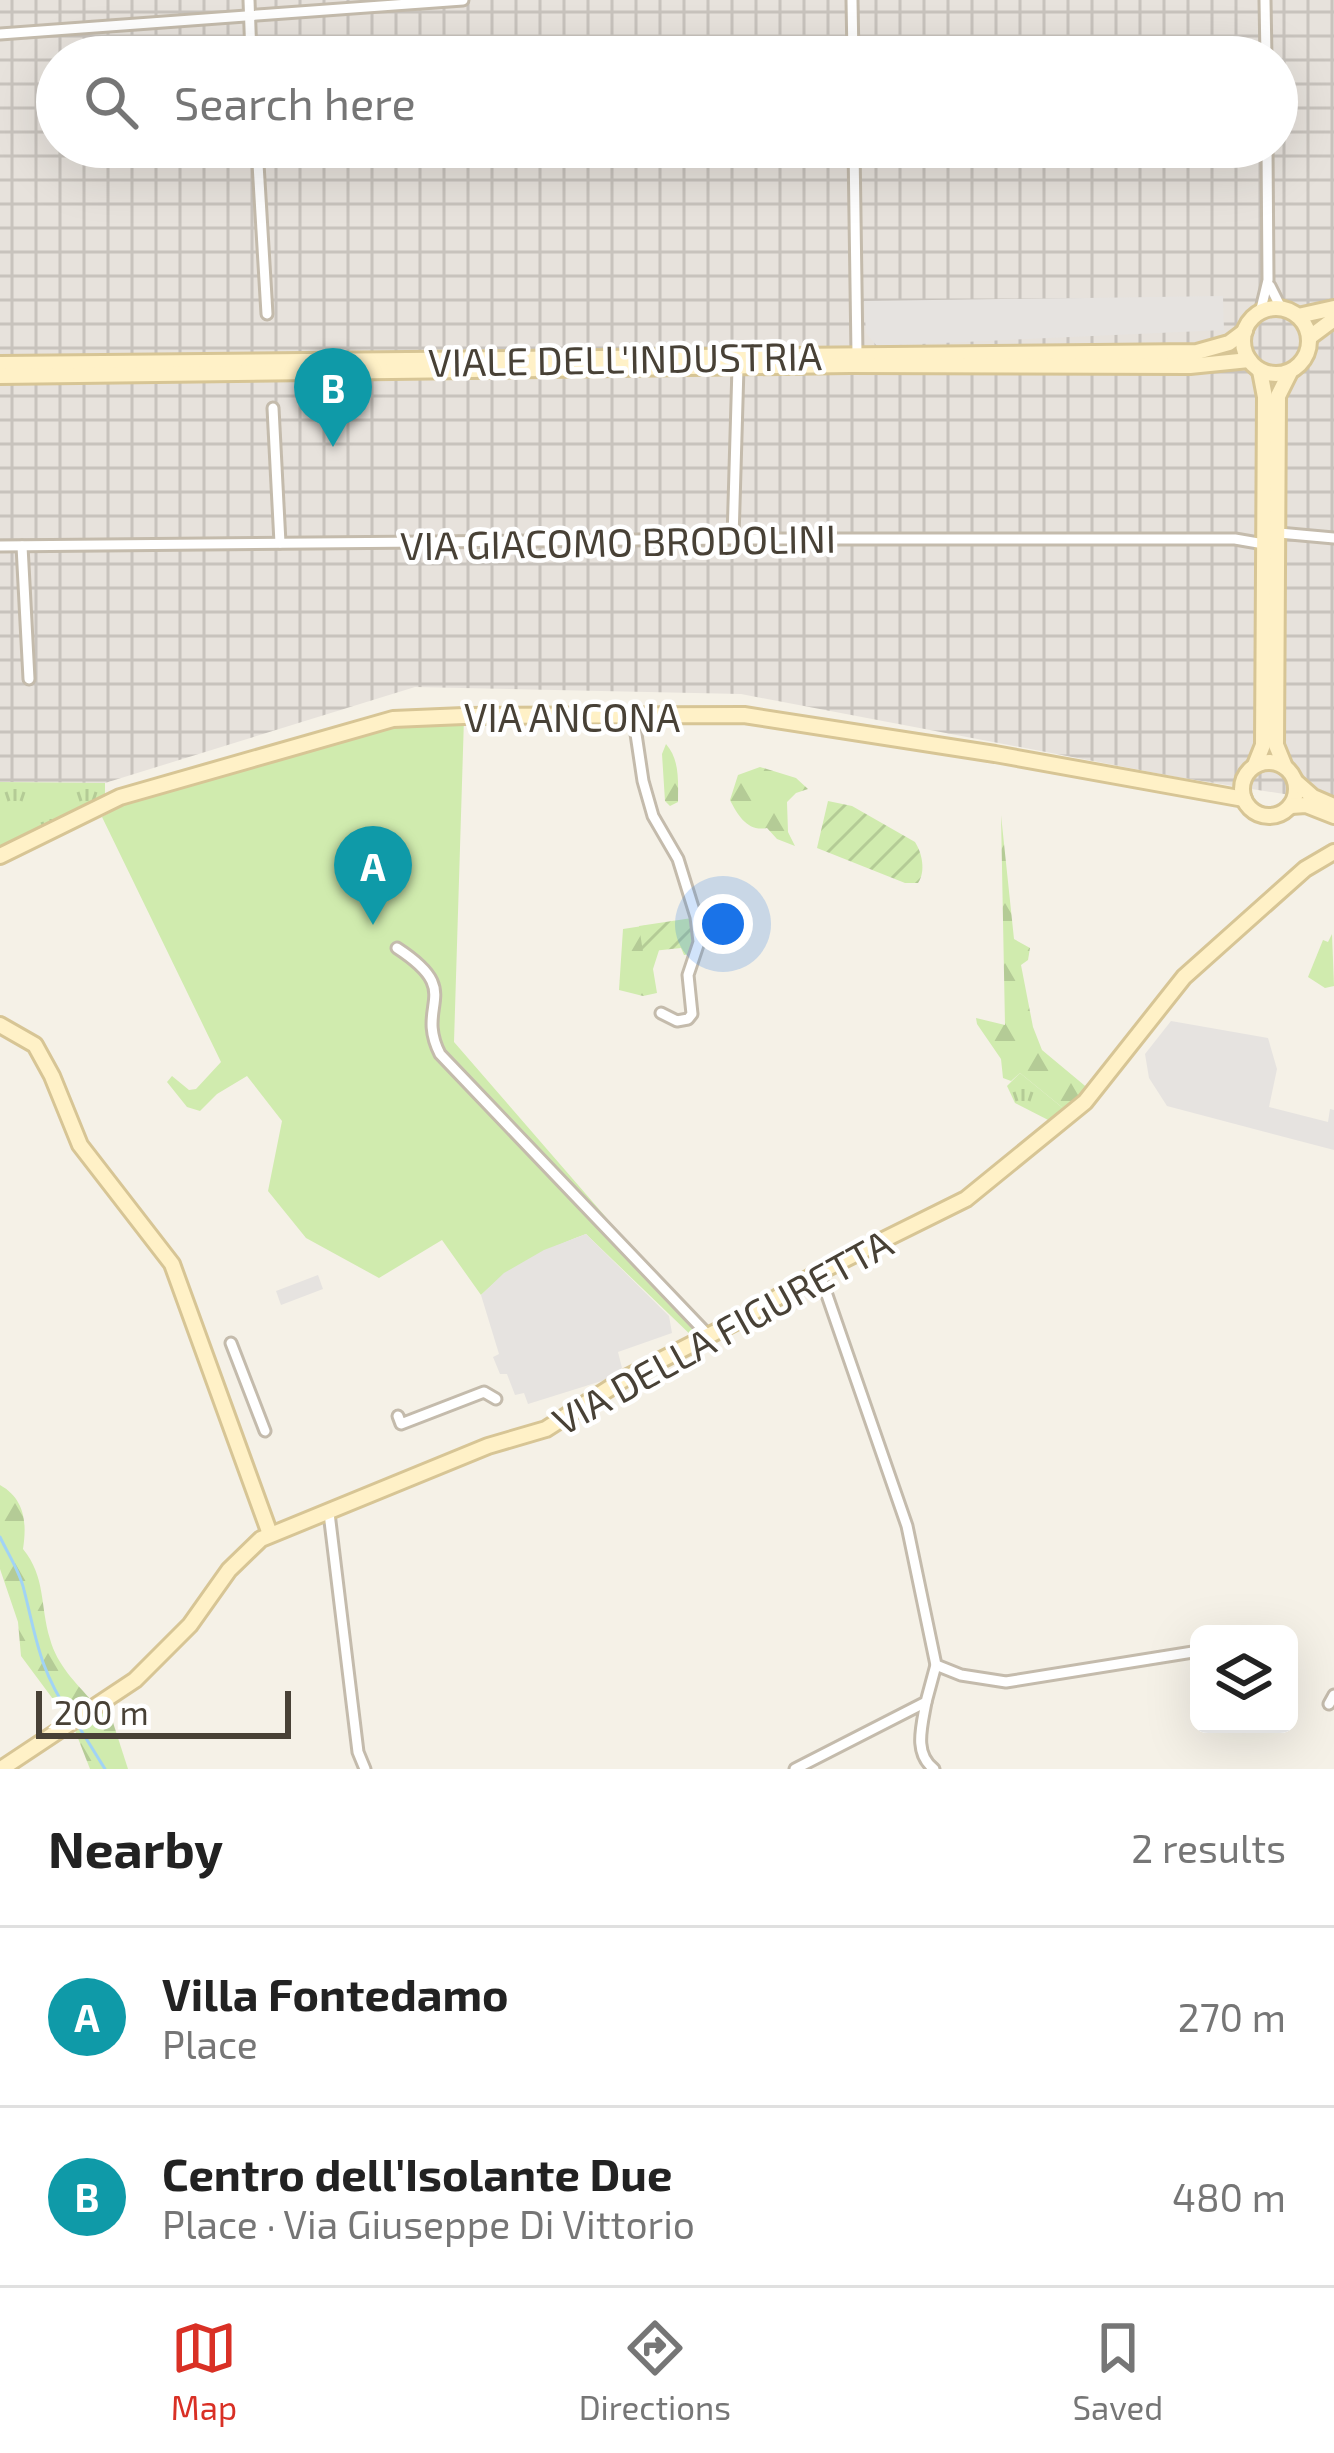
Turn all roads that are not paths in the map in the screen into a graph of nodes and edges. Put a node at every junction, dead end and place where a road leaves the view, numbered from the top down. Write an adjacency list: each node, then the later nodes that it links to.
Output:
1 (249, 0): 6 (street)
2 (463, 0): 5 (street)
3 (852, 0): 9 (street)
4 (1265, 0): 10 (street)
5 (445, 2): 6 (street)
6 (249, 16): 7 (street); 8 (street)
7 (0, 34)
8 (250, 36)
9 (853, 36)
10 (1266, 36)
11 (258, 168): 18 (street)
12 (854, 168): 23 (street)
13 (1267, 168): 14 (street)
14 (1268, 280): 15 (street); 17 (street)
15 (1281, 308): 17 (main road); 19 (main road)
16 (1334, 308): 19 (main road)
17 (1260, 313): 21 (main road)
18 (267, 314)
19 (1298, 316): 22 (main road)
20 (1334, 319): 22 (main road)
21 (1245, 331): 23 (main road, VIALE DELL'INDUSTRIA); 25 (main road)
22 (1310, 338): 27 (main road)
23 (856, 354): 24 (main road, VIALE DELL'INDUSTRIA)
24 (0, 364)
25 (1255, 365): 26 (main road, VIALE DELL'INDUSTRIA); 27 (main road); 32 (main road)
26 (738, 368): 28 (main road, VIALE DELL'INDUSTRIA); 30 (street, VIALE DELL'INDUSTRIA)
27 (1290, 372): 32 (main road)
28 (0, 376)
29 (273, 408): 33 (street)
30 (733, 538): 32 (street, VIA GIACOMO BRODOLINI); 33 (street, VIA GIACOMO BRODOLINI)
31 (1334, 538): 32 (street, VIA GIACOMO BRODOLINI)
32 (1272, 539): 38 (main road); 39 (main road)
33 (280, 543): 35 (street, VIA GIACOMO BRODOLINI)
34 (0, 546): 35 (street, VIA GIACOMO BRODOLINI)
35 (22, 546): 36 (street)
36 (29, 679)
37 (633, 714): 41 (main road, VIA ANCONA); 47 (main road, VIA ANCONA); 49 (street)
38 (1286, 767): 39 (main road, VIA ANCONA); 40 (main road)
39 (1250, 771): 41 (main road, VIA ANCONA); 42 (main road)
40 (1296, 782): 43 (main road); 44 (main road)
41 (1163, 785): 42 (main road, VIA ANCONA)
42 (1244, 800): 43 (main road, VIA ANCONA)
43 (1291, 806): 45 (main road, VIA ANCONA)
44 (1334, 806)
45 (1334, 816)
46 (1334, 852): 51 (main road, VIA DELLA FIGURETTA)
47 (0, 856)
48 (397, 948): 52 (street)
49 (661, 1013)
50 (0, 1025): 58 (main road)
51 (819, 1272): 52 (main road, VIA DELLA FIGURETTA); 60 (street)
52 (710, 1336): 57 (main road, VIA DELLA FIGURETTA)
53 (231, 1343): 56 (street)
54 (496, 1399): 55 (street)
55 (398, 1416)
56 (265, 1431)
57 (329, 1513): 58 (main road, VIA DELLA FIGURETTA); 63 (street)
58 (270, 1534): 62 (main road, VIA DELLA FIGURETTA)
59 (1190, 1652): 60 (street)
60 (936, 1665): 61 (street)
61 (926, 1702): 64 (street); 65 (street)
62 (1, 1769)
63 (365, 1769)
64 (795, 1769)
65 (934, 1769)

